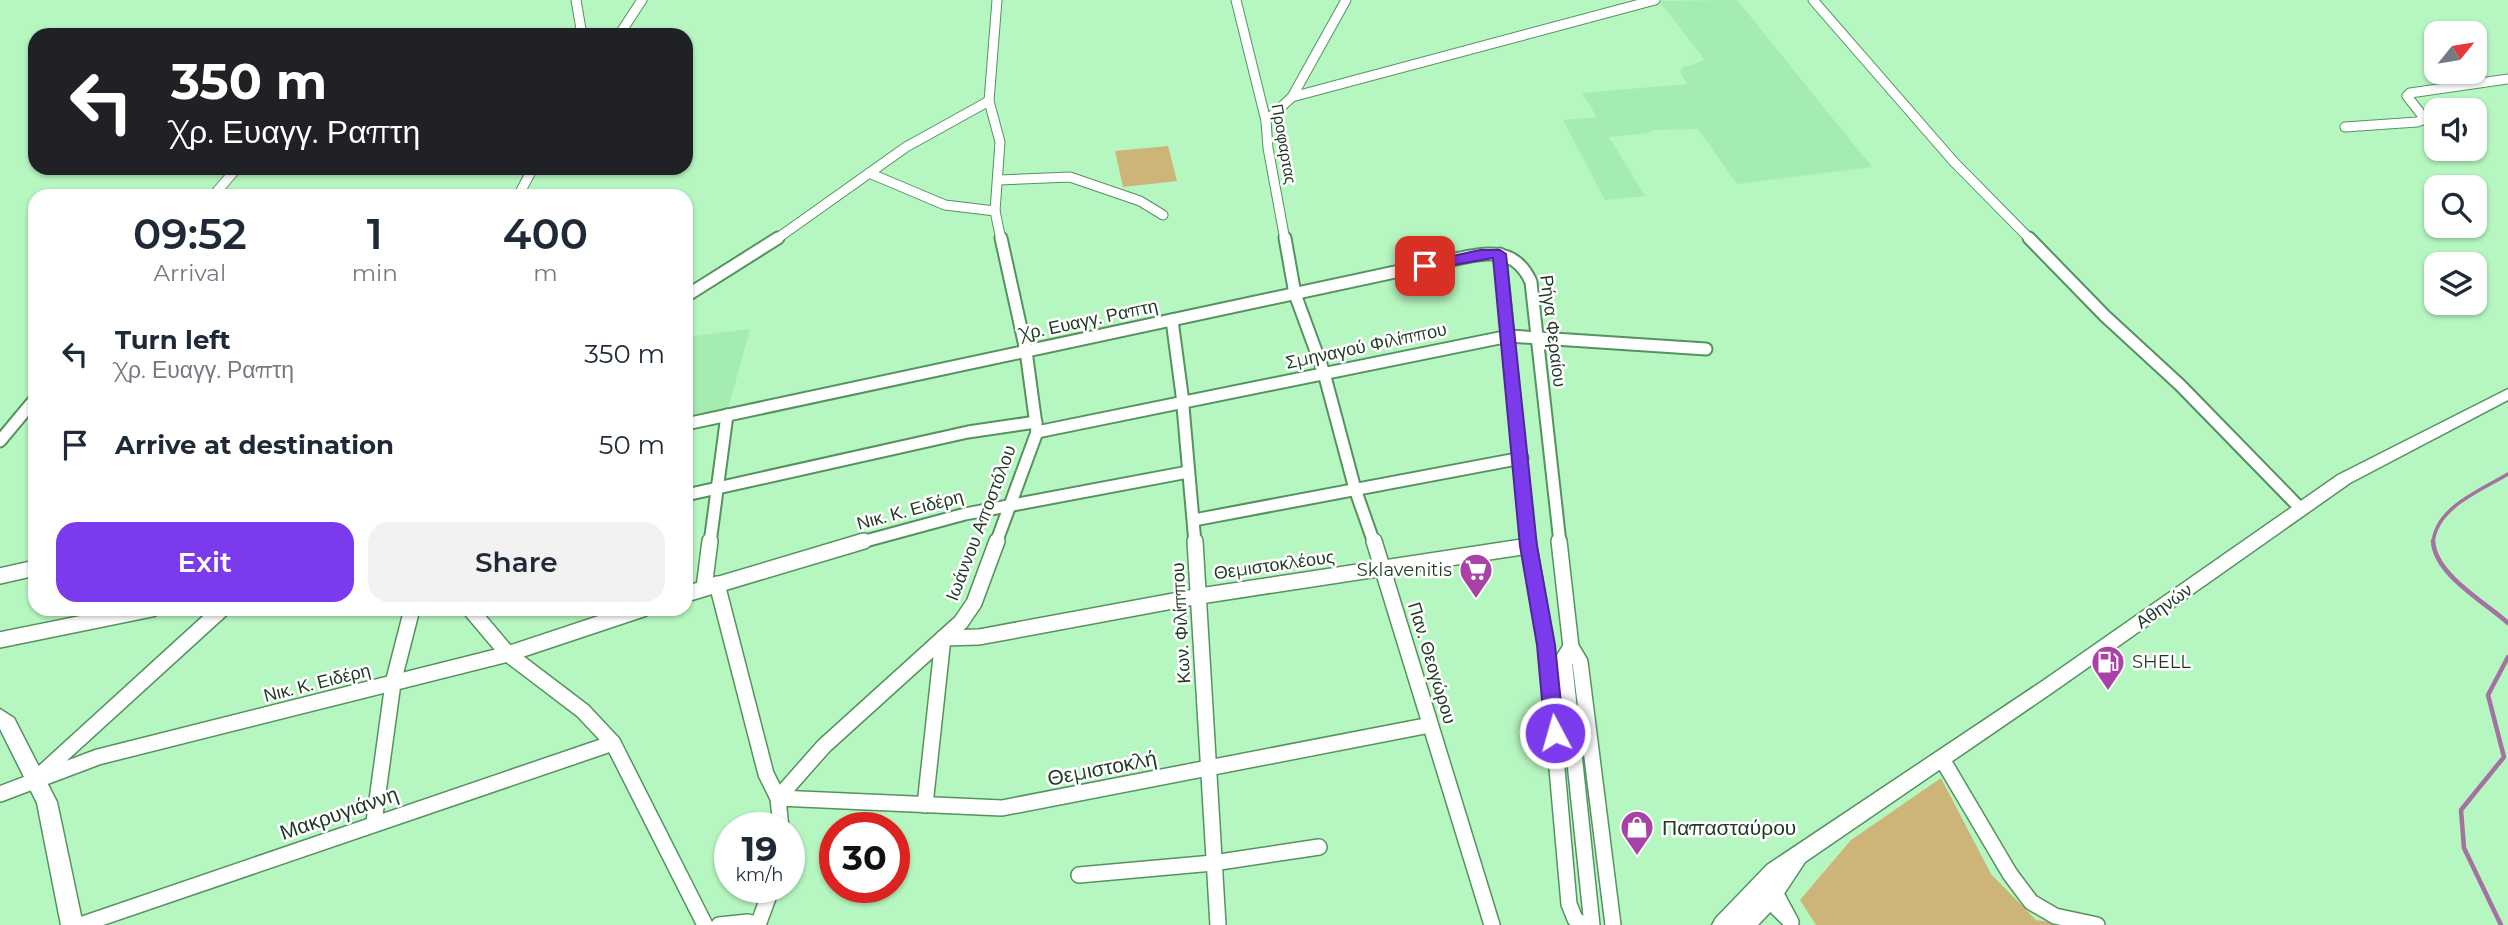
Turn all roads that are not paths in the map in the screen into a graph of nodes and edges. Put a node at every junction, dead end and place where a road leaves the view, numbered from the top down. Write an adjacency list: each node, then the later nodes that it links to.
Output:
1 (576, 0): 8 (street)
2 (642, 0): 9 (street)
3 (997, 0): 12 (street)
4 (1236, 0): 13 (street, Προφαρτας)
5 (1346, 0): 11 (street)
6 (1655, 0): 11 (street)
7 (1813, 0): 43 (street)
8 (581, 28)
9 (624, 28)
10 (2508, 79): 14 (street)
11 (1292, 97): 13 (street)
12 (989, 101): 15 (street); 17 (street)
13 (1266, 121): 23 (street, Προφαρτας)
14 (2345, 127)
15 (869, 173): 19 (street); 22 (street)
16 (231, 175): 18 (street)
17 (998, 180): 19 (street); 20 (street)
18 (219, 189)
19 (995, 211): 28 (street)
20 (1163, 215)
21 (1500, 254): 23 (street, Χρ. Ευαγγ. Ραπτη); 25 (street); 26 (street, Ρήγα Φεραίου)
22 (693, 292)
23 (1295, 294): 24 (street, Χρ. Ευαγγ. Ραπτη); 29 (street, Παν. Θεογώρου)
24 (1172, 320): 28 (street, Χρ. Ευαγγ. Ραπτη); 31 (street, Κων. Φιλίππου)
25 (1509, 336): 26 (street, Σμηναγού Φιλίππου); 29 (street, Σμηναγού Φιλίππου); 37 (street)
26 (1536, 339): 27 (street, Σμηναγού Φιλίππου); 60 (street, Ρήγα Φεραίου)
27 (1706, 349)
28 (1026, 351): 33 (street, Χρ. Ευαγγ. Ραπτη); 35 (street)
29 (1324, 373): 31 (street, Σμηναγού Φιλίππου); 40 (street, Παν. Θεογώρου)
30 (2508, 394): 43 (main road, Αθηνών)
31 (1185, 404): 35 (street, Σμηναγού Φιλίππου); 38 (street, Κων. Φιλίππου)
32 (28, 407): 36 (street)
33 (727, 415): 34 (street, Χρ. Ευαγγ. Ραπτη); 39 (street)
34 (693, 422)
35 (1036, 427): 39 (street, Σμηναγού Φιλίππου); 42 (street, Ιωάννου Αποστόλου)
36 (0, 441)
37 (1522, 458): 40 (street); 45 (street)
38 (1188, 472): 42 (street, Νικ. Κ. Ειδέρη); 44 (street, Κων. Φιλίππου)
39 (718, 488): 41 (street, Σμηναγού Φιλίππου); 49 (street)
40 (1355, 488): 44 (street); 46 (street, Παν. Θεογώρου)
41 (693, 493)
42 (1007, 506): 49 (street, Νικ. Κ. Ειδέρη); 57 (street, Ιωάννου Αποστόλου)
43 (2301, 509): 66 (main road, Αθηνών)
44 (1194, 520): 51 (street, Κων. Φιλίππου)
45 (1528, 546): 46 (street, Θεμιστοκλέους); 59 (street)
46 (1383, 568): 51 (street, Θεμιστοκλέους); 64 (street, Παν. Θεογώρου)
47 (28, 570): 48 (street)
48 (0, 576)
49 (710, 586): 50 (street, Νικ. Κ. Ειδέρη); 70 (street)
50 (693, 592)
51 (1200, 596): 57 (street, Θεμιστοκλέους); 67 (street, Κων. Φιλίππου)
52 (118, 616): 58 (street)
53 (214, 616): 68 (street)
54 (410, 616): 62 (street)
55 (476, 616): 61 (street)
56 (622, 616): 61 (street, Νικ. Κ. Ειδέρη)
57 (943, 638): 70 (street, Ιωάννου Αποστόλου); 71 (street)
58 (0, 640)
59 (1546, 645): 60 (street); 87 (street)
60 (1571, 647): 88 (street, Ρήγα Φεραίου); 89 (street, Ρήγα Φεραίου)
61 (508, 654): 62 (street, Νικ. Κ. Ειδέρη); 65 (street)
62 (393, 683): 68 (street, Νικ. Κ. Ειδέρη); 73 (street)
63 (0, 717): 68 (main road)
64 (1430, 725): 67 (street, Θεμιστοκλή); 86 (street, Παν. Θεογώρου)
65 (613, 743): 73 (street, Μακρυγιάννη); 82 (street)
66 (1942, 759): 77 (main road, Αθηνών); 92 (street)
67 (1207, 769): 71 (street, Θεμιστοκλή); 75 (street, Κων. Φιλίππου)
68 (36, 778): 69 (street, Νικ. Κ. Ειδέρη); 80 (main road)
69 (0, 794)
70 (778, 798): 71 (street, Θεμιστοκλή); 72 (street)
71 (926, 805)
72 (779, 812)
73 (374, 822): 81 (street, Μακρυγιάννη)
74 (1319, 847): 75 (street)
75 (1213, 863): 76 (street); 85 (street, Κων. Φιλίππου)
76 (1079, 875)
77 (1766, 891): 79 (street); 90 (main road, Αθηνών); 91 (main road, Αθηνών)
78 (766, 903): 84 (street)
79 (1792, 924)
80 (72, 925)
81 (80, 925)
82 (705, 925)
83 (719, 925): 84 (street)
84 (758, 925)
85 (1218, 925)
86 (1492, 925)
87 (1584, 925)
88 (1592, 925)
89 (1613, 925)
90 (1723, 925)
91 (1744, 925)
92 (2097, 925)

